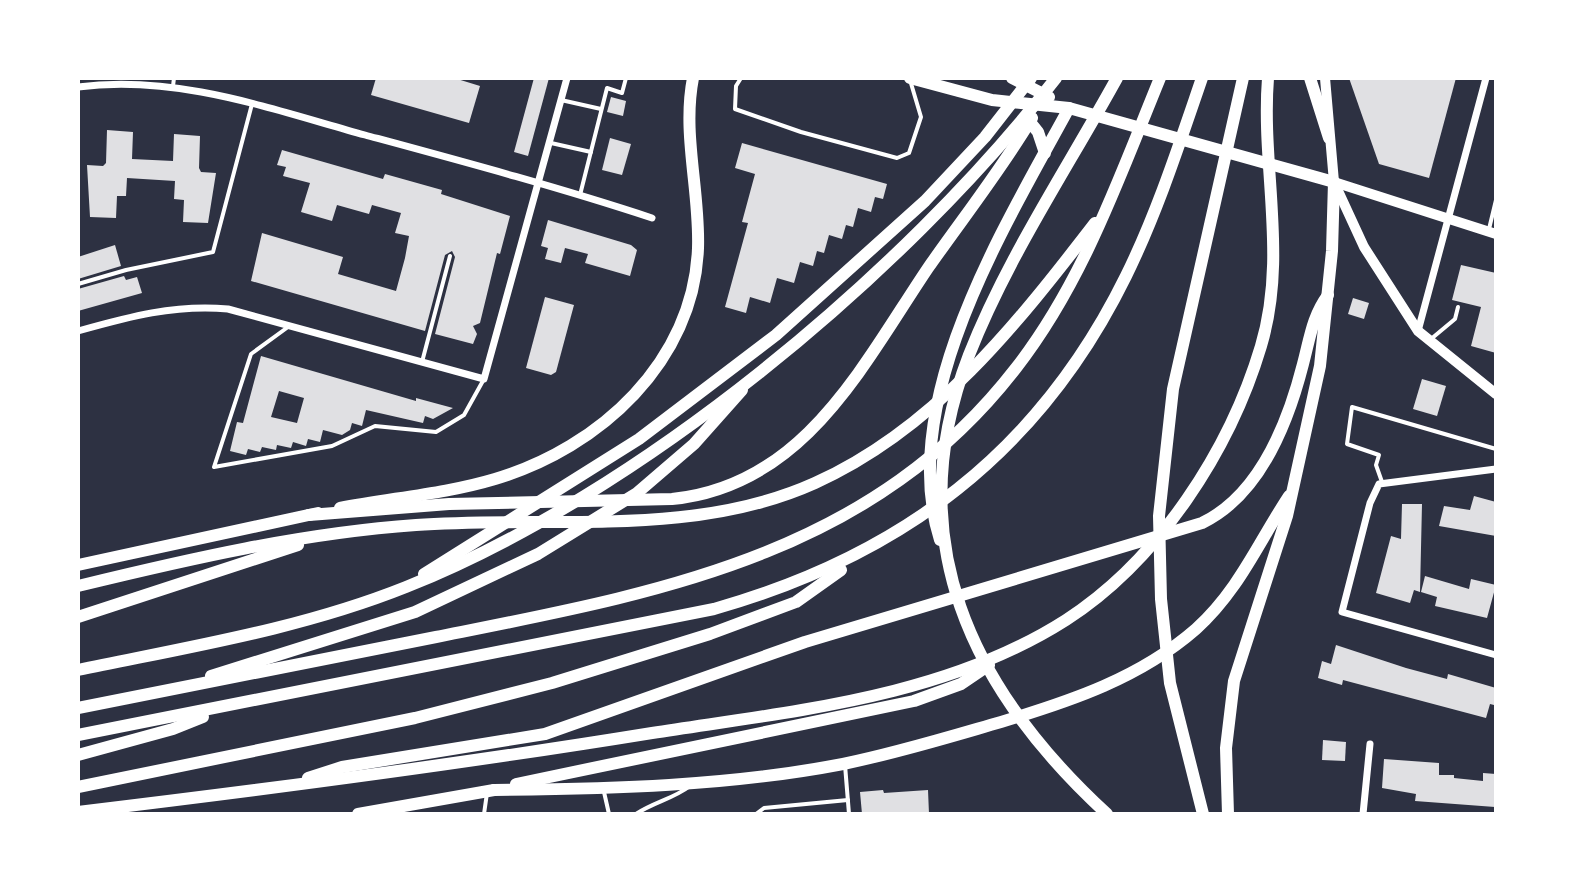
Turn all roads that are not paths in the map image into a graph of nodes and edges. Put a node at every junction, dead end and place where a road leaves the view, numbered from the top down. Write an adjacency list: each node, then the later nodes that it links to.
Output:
1 (567, 78): 19 (street)
2 (626, 78): 23 (lane)
3 (693, 78): 53 (highway)
4 (741, 78): 5 (lane)
5 (909, 78): 20 (highway)
6 (1012, 78): 22 (highway)
7 (1031, 78): 59 (highway)
8 (1117, 78): 57 (highway)
9 (1160, 78): 33 (highway)
10 (1202, 78): 55 (highway)
11 (1243, 78): 86 (highway)
12 (1268, 78): 61 (highway)
13 (1310, 78): 25 (highway)
14 (1325, 78): 25 (main road)
15 (1486, 78): 35 (street)
16 (1054, 81): 24 (highway); 46 (highway)
17 (174, 82): 18 (street); 21 (street)
18 (78, 87)
19 (561, 100): 23 (lane); 26 (street)
20 (1013, 103): 22 (highway); 24 (highway)
21 (252, 104): 30 (street); 38 (lane)
22 (1069, 108): 28 (highway); 29 (highway)
23 (602, 110): 27 (lane)
24 (1030, 121): 28 (highway); 53 (highway)
25 (1329, 138): 29 (main road)
26 (548, 142): 27 (lane); 30 (street)
27 (591, 152): 31 (lane)
28 (1045, 153): 57 (highway)
29 (1334, 182): 35 (main road); 39 (highway); 43 (main road)
30 (537, 183): 31 (street); 47 (street)
31 (580, 195): 34 (street)
32 (1496, 200): 36 (lane)
33 (1109, 204): 54 (highway); 64 (highway)
34 (652, 218)
35 (1449, 220): 36 (main road); 43 (street)
36 (1492, 233)
37 (450, 256): 45 (lane)
38 (78, 284)
39 (1328, 295): 52 (highway); 73 (highway)
40 (1458, 307): 44 (lane)
41 (288, 327): 42 (street); 45 (street); 47 (lane)
42 (78, 331)
43 (1418, 331): 44 (main road)
44 (1429, 341): 48 (main road)
45 (422, 362): 47 (street)
46 (763, 367): 59 (highway); 64 (highway)
47 (484, 379)
48 (1496, 394)
49 (1496, 449): 51 (lane)
50 (1496, 469): 51 (street)
51 (1382, 482): 62 (street)
52 (1289, 496): 70 (highway); 87 (highway)
53 (309, 515): 56 (highway)
54 (315, 537): 58 (highway); 60 (highway)
55 (877, 545): 65 (highway); 72 (highway)
56 (78, 565)
57 (950, 566): 85 (highway)
58 (78, 586)
59 (406, 587): 63 (highway)
60 (78, 617)
61 (1018, 646): 73 (highway); 75 (highway)
62 (1496, 655)
63 (78, 670)
64 (174, 689): 66 (highway)
65 (228, 707): 67 (highway); 69 (highway)
66 (78, 708)
67 (78, 735)
68 (1370, 744): 88 (street)
69 (78, 755)
70 (845, 763): 71 (highway); 76 (lane)
71 (695, 783): 74 (highway); 82 (lane)
72 (78, 787)
73 (283, 787): 78 (highway)
74 (603, 789): 75 (highway); 81 (lane)
75 (490, 790): 77 (highway); 80 (lane)
76 (848, 800): 83 (lane); 84 (lane)
77 (404, 810): 79 (highway)
78 (78, 812)
79 (358, 814)
80 (484, 814)
81 (609, 814)
82 (636, 814)
83 (756, 814)
84 (849, 814)
85 (1107, 814)
86 (1203, 814)
87 (1228, 814)
88 (1363, 814)

